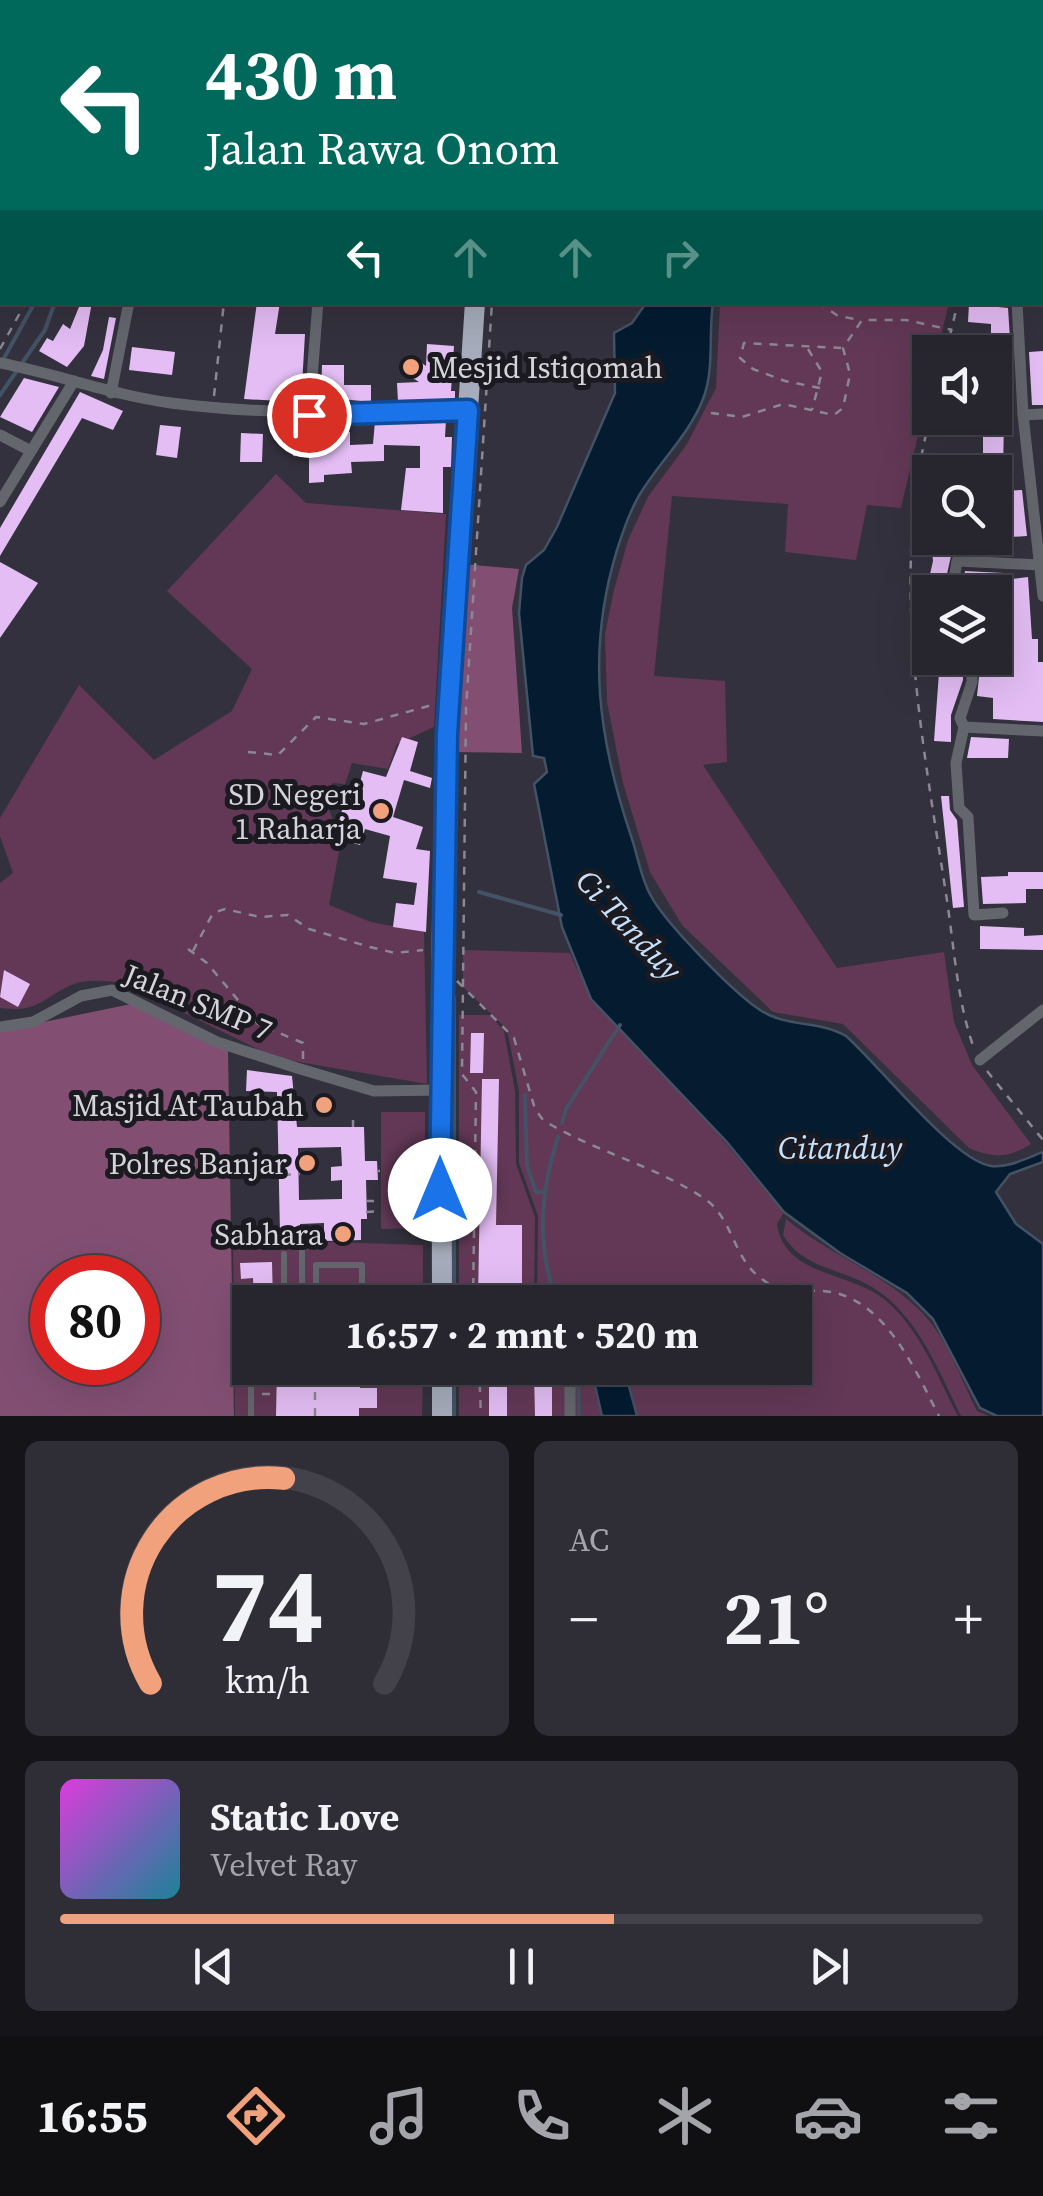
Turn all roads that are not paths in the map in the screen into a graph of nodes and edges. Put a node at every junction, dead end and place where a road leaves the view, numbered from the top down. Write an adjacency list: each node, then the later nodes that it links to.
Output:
1 (128, 305): 7 (street)
2 (318, 305): 10 (street)
3 (475, 305): 8 (highway)
4 (1016, 305): 11 (street)
5 (12, 364): 6 (street)
6 (74, 382): 7 (street); 13 (street)
7 (111, 393): 10 (street)
8 (468, 410): 10 (street); 25 (highway)
9 (1043, 414): 11 (street)
10 (309, 415)
11 (1023, 415): 15 (street)
12 (0, 435): 13 (street)
13 (32, 451): 14 (street)
14 (1, 498)
15 (1040, 565): 16 (street); 17 (street)
16 (955, 575)
17 (1043, 596)
18 (972, 675): 19 (street)
19 (964, 727): 20 (street); 21 (street)
20 (1043, 731)
21 (1003, 914)
22 (1043, 1010): 24 (street)
23 (0, 1027): 25 (street, Jalan SMP 7)
24 (980, 1060)
25 (436, 1103): 32 (highway)
26 (302, 1246): 29 (lane)
27 (284, 1254): 28 (lane)
28 (284, 1285)
29 (302, 1285)
30 (316, 1285): 31 (lane)
31 (362, 1285)
32 (440, 1285)
33 (251, 1385): 36 (lane)
34 (442, 1385): 37 (highway)
35 (570, 1385): 38 (street)
36 (251, 1416)
37 (442, 1416)
38 (570, 1416)

